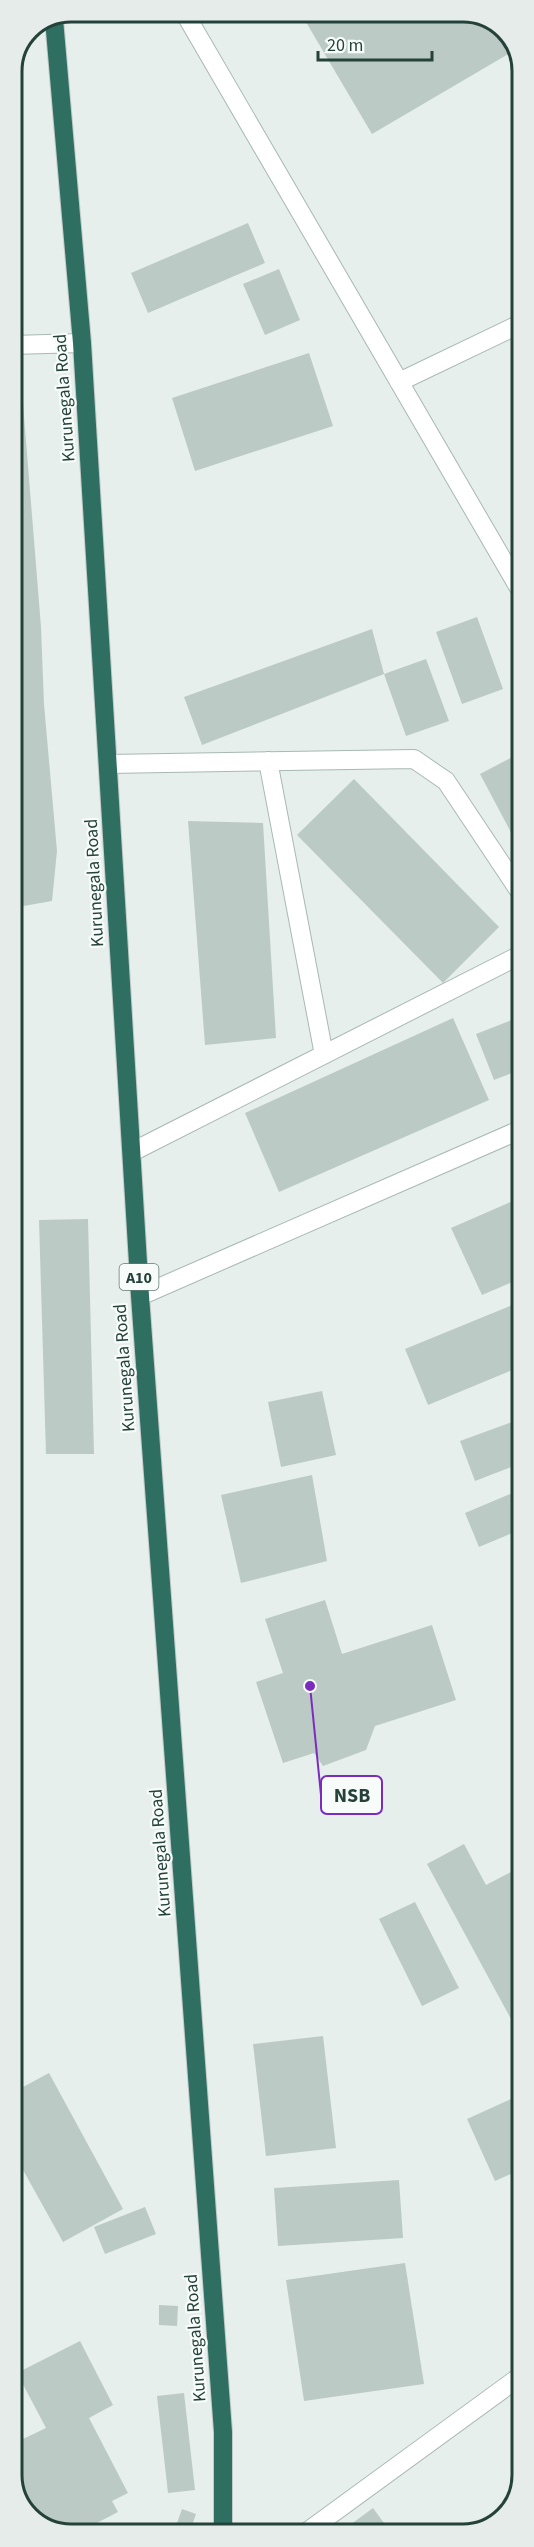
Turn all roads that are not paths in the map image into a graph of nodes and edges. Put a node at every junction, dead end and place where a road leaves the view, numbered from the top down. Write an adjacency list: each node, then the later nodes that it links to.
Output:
1 (190, 22): 6 (street)
2 (55, 25): 4 (highway, Kurunegala Road / A10)
3 (511, 328): 6 (street)
4 (82, 342): 5 (street); 9 (highway, Kurunegala Road / A10)
5 (22, 345)
6 (399, 382): 7 (street)
7 (511, 574)
8 (268, 761): 9 (street); 10 (street); 12 (street)
9 (108, 764): 14 (highway, Kurunegala Road / A10)
10 (511, 879)
11 (511, 959): 12 (street)
12 (324, 1055): 14 (street)
13 (511, 1134): 15 (street)
14 (132, 1152): 15 (highway, Kurunegala Road / A10)
15 (140, 1296): 17 (highway, Kurunegala Road / A10)
16 (512, 2383): 18 (street)
17 (223, 2524)
18 (319, 2524)

